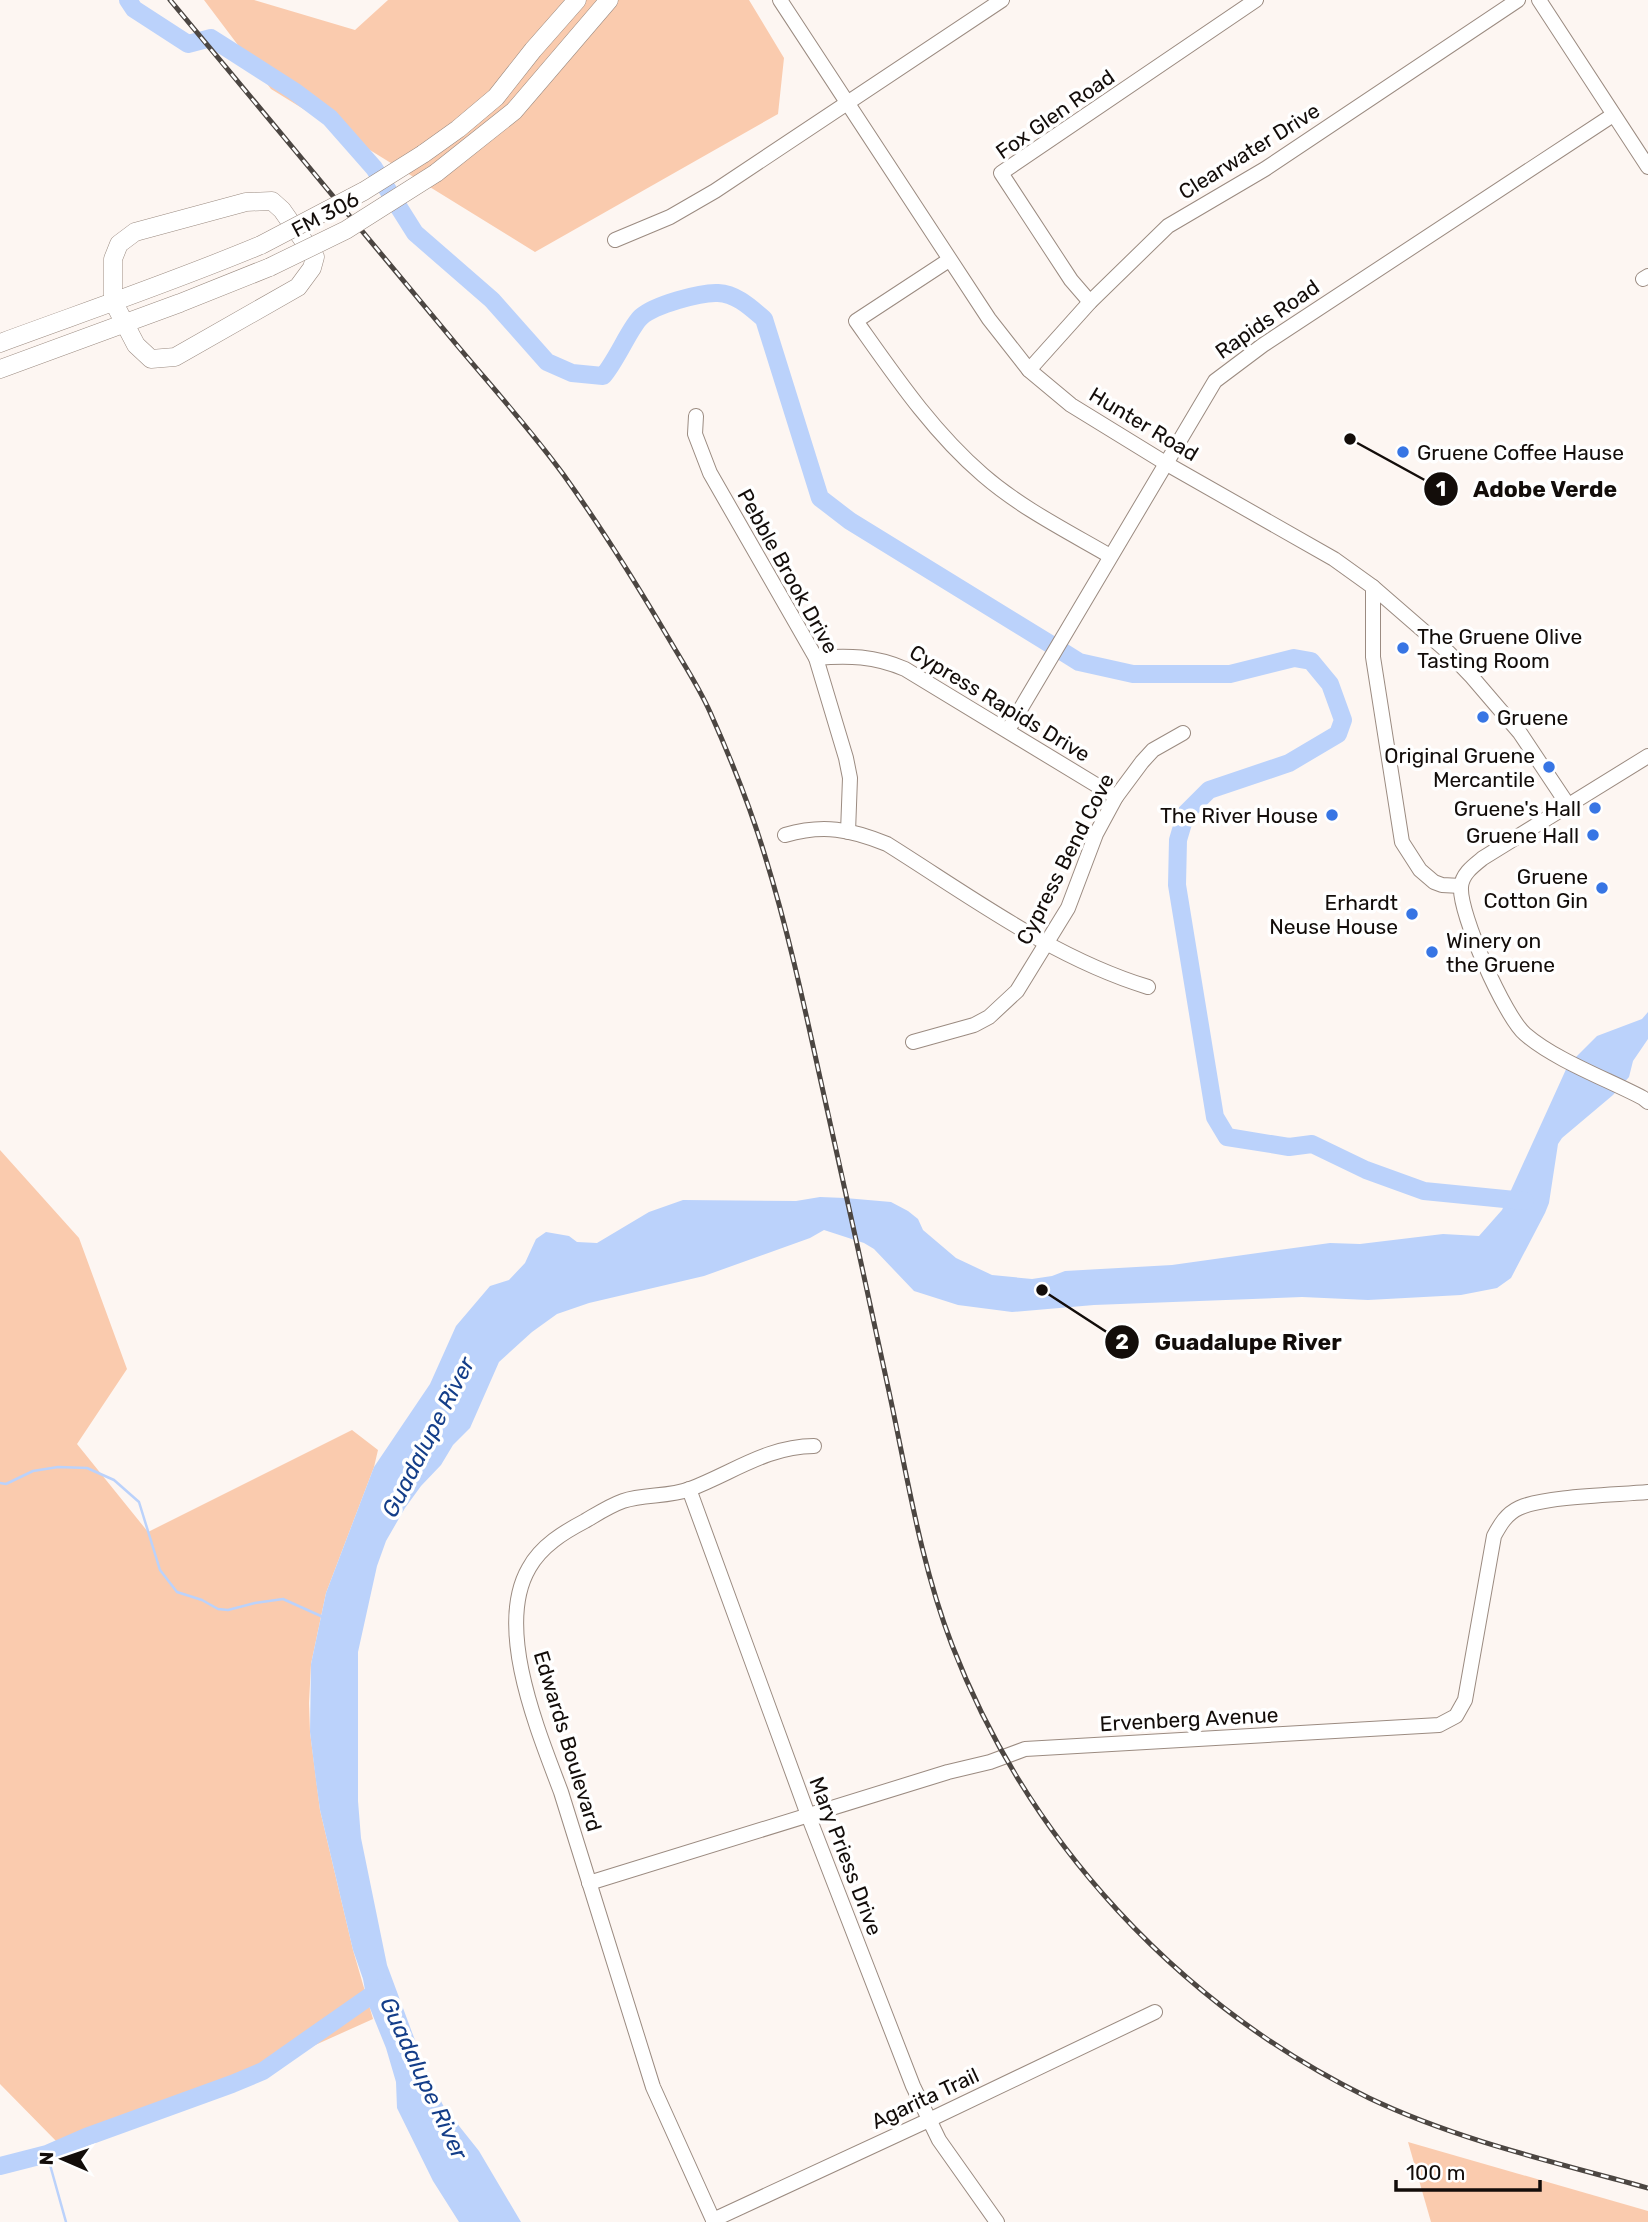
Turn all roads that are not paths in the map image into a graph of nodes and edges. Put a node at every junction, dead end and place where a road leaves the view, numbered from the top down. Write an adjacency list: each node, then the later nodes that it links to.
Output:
1 (577, 0): 13 (main road, FM 306 / FM 306, bridge)
2 (608, 0): 15 (main road, FM 306 / FM 306, bridge)
3 (780, 0): 8 (street, Hunter Road)
4 (1002, 0): 8 (street)
5 (1256, 0): 14 (street, Fox Glen Road)
6 (1518, 0): 14 (street, Clearwater Drive)
7 (1539, 0): 9 (street)
8 (847, 103): 11 (street); 12 (street, Hunter Road)
9 (1613, 115): 10 (street); 20 (street, Rapids Road)
10 (1648, 167)
11 (615, 240)
12 (949, 260): 18 (street, Hunter Road); 21 (street)
13 (113, 301): 15 (main road); 15 (main road); 16 (main road, FM 306 / FM 306)
14 (1090, 302): 18 (street, Clearwater Drive)
15 (123, 322): 17 (main road, FM 306 / FM 306)
16 (0, 343)
17 (0, 369)
18 (1029, 370): 20 (street, Hunter Road)
19 (696, 416): 23 (street, Pebble Brook Drive)
20 (1167, 464): 21 (street, Rapids Road); 22 (street, Hunter Road)
21 (1110, 556): 24 (street, Rapids Road)
22 (1373, 587): 28 (street, Hunter Road); 31 (street)
23 (816, 658): 24 (street, Cypress Rapids Drive); 29 (street, Pebble Brook Drive)
24 (1008, 730): 27 (street, Cypress Rapids Drive)
25 (1183, 733): 27 (street, Cypress Bend Cove)
26 (1648, 756): 28 (street)
27 (1116, 797): 32 (street, Cypress Bend Cove)
28 (1568, 804): 31 (street)
29 (848, 832): 30 (street); 32 (street)
30 (785, 835)
31 (1461, 886): 35 (street)
32 (1046, 943): 33 (street); 34 (street, Cypress Bend Cove)
33 (1148, 987)
34 (914, 1042)
35 (1648, 1102)
36 (814, 1446): 37 (street, Edwards Boulevard)
37 (689, 1489): 39 (street, Mary Priess Drive); 40 (street, Edwards Boulevard)
38 (1648, 1492): 39 (street, Ervenberg Avenue)
39 (808, 1815): 40 (street, Ervenberg Avenue); 42 (street, Mary Priess Drive)
40 (589, 1883): 43 (street, Edwards Boulevard)
41 (1155, 2012): 42 (street, Agarita Trail)
42 (929, 2120): 43 (street, Agarita Trail); 44 (street, Mary Priess Drive)
43 (713, 2221)
44 (997, 2222)

